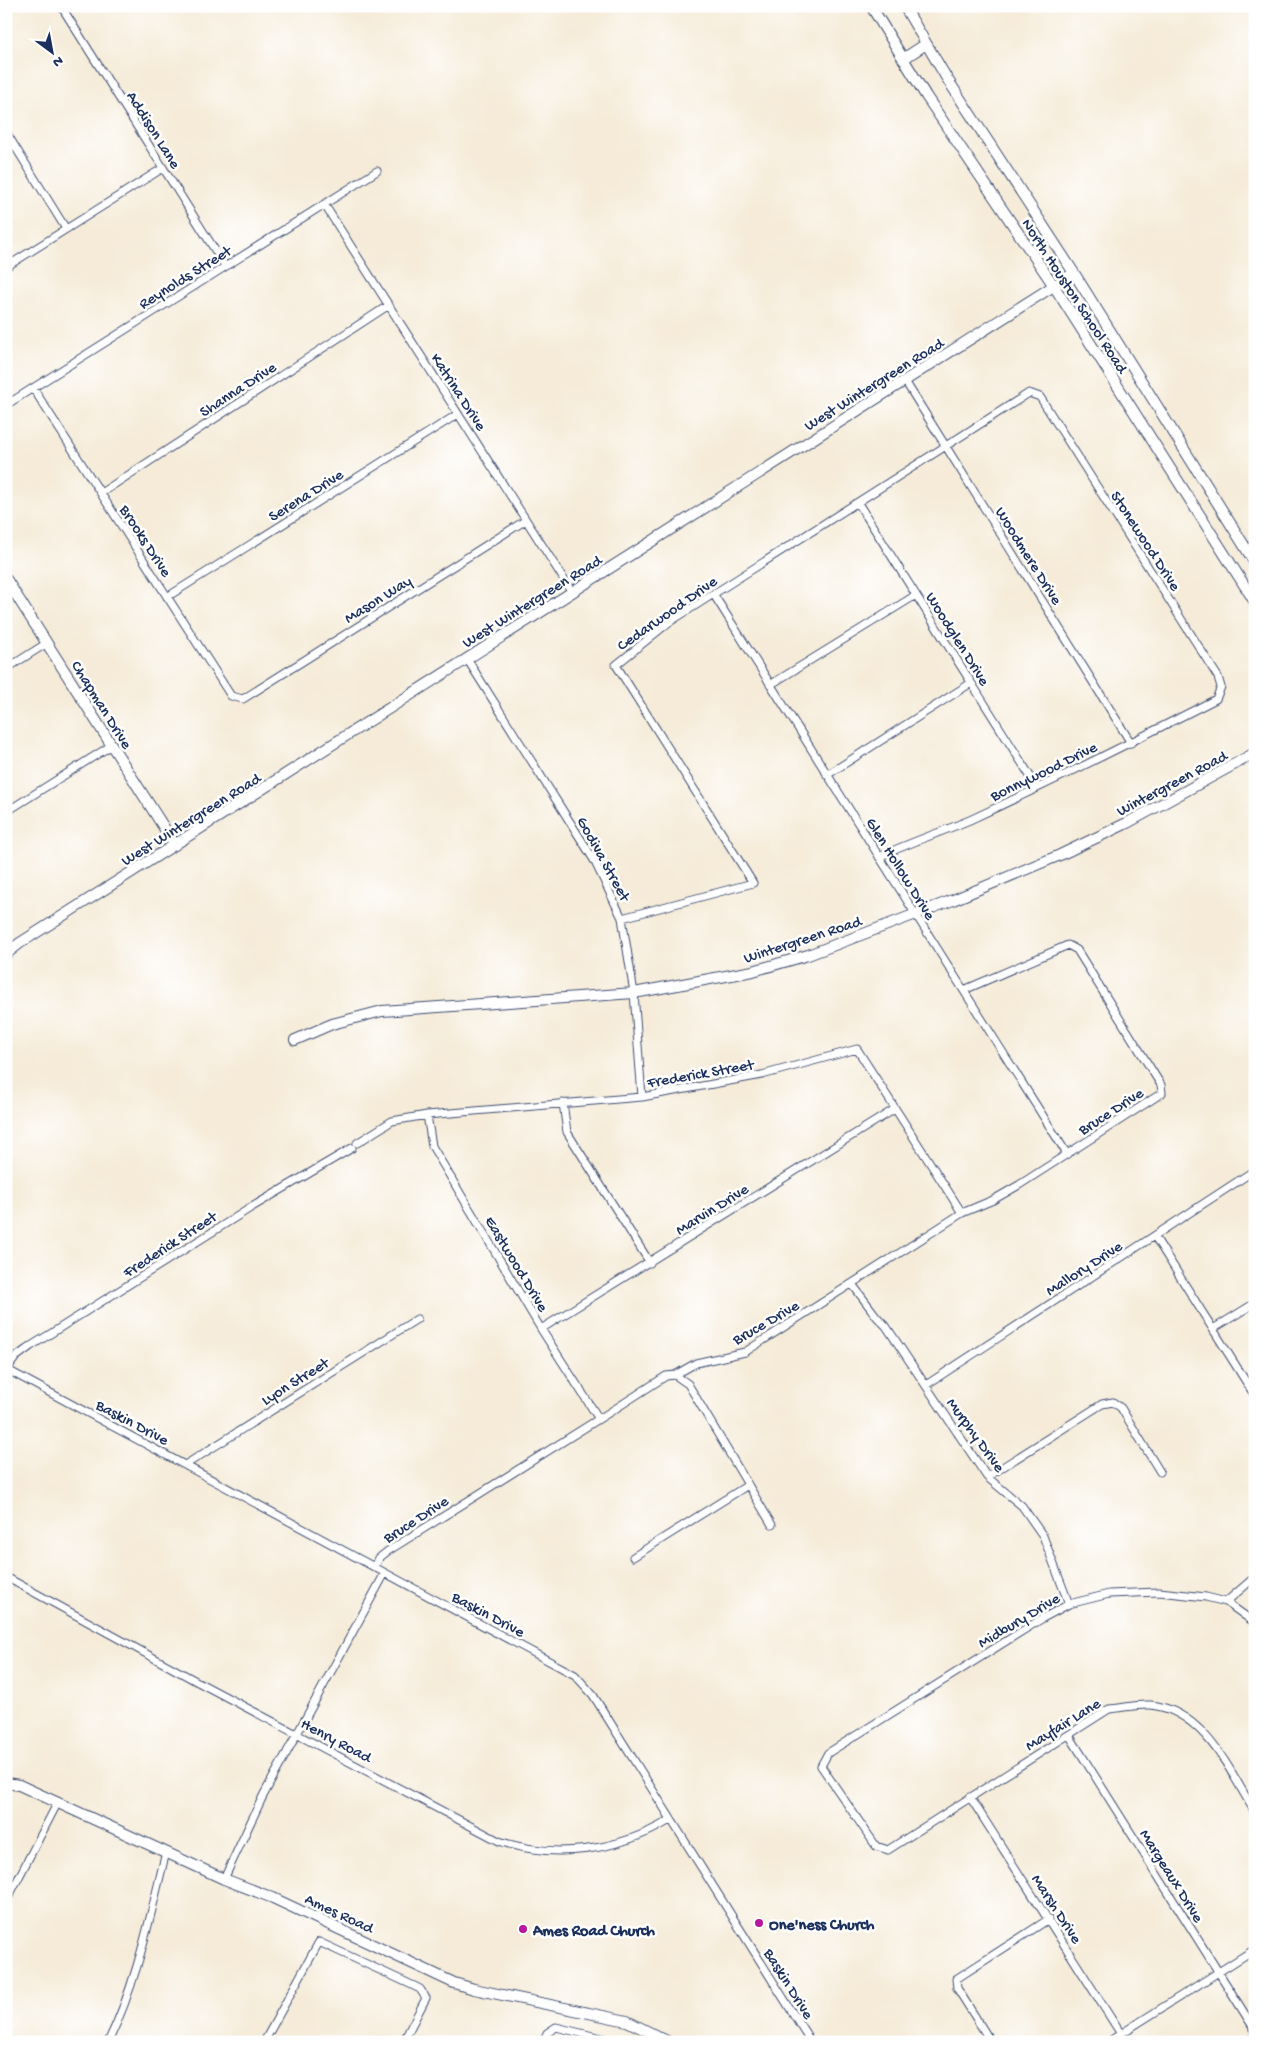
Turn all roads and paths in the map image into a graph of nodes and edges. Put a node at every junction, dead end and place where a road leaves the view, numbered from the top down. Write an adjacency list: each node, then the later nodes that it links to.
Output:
1 (61, 6): 7 (street, Addison Lane)
2 (871, 6): 5 (main road, North Houston School Road)
3 (904, 6): 4 (main road, North Houston School Road)
4 (926, 44): 5 (main road); 13 (main road, North Houston School Road)
5 (903, 59): 14 (main road, North Houston School Road)
6 (6, 132): 10 (street)
7 (163, 168): 10 (street); 11 (street, Addison Lane)
8 (377, 171): 9 (street, Reynolds Street)
9 (324, 204): 11 (street, Reynolds Street); 15 (street, Katrina Drive)
10 (66, 229): 12 (street)
11 (225, 266): 17 (street, Reynolds Street)
12 (6, 267)
13 (1074, 273): 14 (main road, West Wintergreen Road); 25 (main road, North Houston School Road)
14 (1054, 286): 16 (main road, West Wintergreen Road); 31 (main road, North Houston School Road)
15 (389, 306): 20 (street, Katrina Drive); 22 (street, Shanna Drive)
16 (905, 381): 21 (street, Woodmere Drive); 27 (main road, West Wintergreen Road)
17 (33, 388): 19 (street, Reynolds Street); 22 (street, Brooks Drive)
18 (1040, 397): 21 (street, Cedarwood Drive); 38 (street, Stonewood Drive)
19 (6, 405)
20 (458, 414): 24 (street, Katrina Drive); 30 (street, Serena Drive)
21 (945, 446): 23 (street, Cedarwood Drive); 39 (street, Woodmere Drive)
22 (101, 493): 30 (street, Brooks Drive)
23 (858, 503): 28 (street, Cedarwood Drive); 29 (street, Woodglen Drive)
24 (526, 520): 27 (street, Katrina Drive); 37 (street, Mason Way)
25 (1255, 563)
26 (6, 579): 32 (main road, Chapman Drive)
27 (572, 592): 33 (main road, West Wintergreen Road)
28 (714, 595): 36 (street, Glen Hollow Drive); 48 (street, Cedarwood Drive)
29 (916, 595): 35 (street, Woodglen Drive); 36 (street)
30 (167, 596): 37 (street, Brooks Drive)
31 (1255, 602)
32 (47, 643): 34 (street); 40 (main road, Chapman Drive)
33 (468, 659): 45 (main road, West Wintergreen Road); 48 (street, Godiva Street)
34 (6, 669)
35 (971, 683): 42 (street); 43 (street, Woodglen Drive)
36 (770, 685): 42 (street, Glen Hollow Drive)
37 (243, 699)
38 (1216, 699): 39 (street, Bonnywood Drive)
39 (1131, 743): 43 (street, Bonnywood Drive)
40 (112, 745): 44 (street); 45 (main road, Chapman Drive)
41 (1255, 753): 47 (main road, Wintergreen Road)
42 (826, 775): 46 (street, Glen Hollow Drive)
43 (1037, 787): 46 (street, Bonnywood Drive)
44 (6, 812)
45 (175, 845): 49 (main road, West Wintergreen Road)
46 (879, 858): 47 (street, Glen Hollow Drive)
47 (915, 915): 50 (street, Glen Hollow Drive); 51 (main road, Wintergreen Road)
48 (622, 918): 51 (street, Godiva Street)
49 (6, 954)
50 (964, 990): 57 (street, Glen Hollow Drive); 57 (street, Bruce Drive)
51 (634, 993): 52 (main road, Wintergreen Road); 53 (street, Godiva Street)
52 (295, 1040)
53 (642, 1096): 54 (street, Frederick Street); 55 (street, Frederick Street)
54 (563, 1103): 56 (street, Frederick Street); 61 (street)
55 (895, 1109): 59 (street, Frederick Street); 61 (street, Marvin Drive)
56 (427, 1115): 66 (street, Eastwood Drive); 67 (street, Frederick Street)
57 (1067, 1154): 59 (street, Bruce Drive)
58 (1255, 1170): 60 (street, Mallory Drive)
59 (962, 1213): 62 (street, Bruce Drive)
60 (1155, 1237): 65 (street); 69 (street, Mallory Drive)
61 (650, 1264): 66 (street, Marvin Drive)
62 (852, 1284): 68 (street, Bruce Drive); 69 (street, Murphy Drive)
63 (1255, 1302): 65 (street)
64 (417, 1319): 72 (street, Lyon Street)
65 (1213, 1329): 70 (street)
66 (541, 1330): 71 (street, Eastwood Drive)
67 (6, 1369): 72 (street, Baskin Drive)
68 (675, 1375): 71 (street, Bruce Drive); 75 (street)
69 (926, 1385): 74 (street, Murphy Drive)
70 (1255, 1396)
71 (599, 1419): 78 (street, Bruce Drive)
72 (185, 1465): 78 (street, Baskin Drive)
73 (1160, 1472): 74 (street)
74 (987, 1477): 83 (street, Murphy Drive)
75 (748, 1485): 76 (street); 77 (street)
76 (772, 1525)
77 (633, 1557)
78 (375, 1567): 79 (street, Baskin Drive)
79 (384, 1573): 85 (street); 91 (street, Baskin Drive)
80 (6, 1577): 85 (street, Henry Road)
81 (1255, 1577): 82 (street)
82 (1226, 1602): 83 (street, Midbury Drive); 84 (street, Midbury Drive)
83 (1069, 1604): 92 (street, Midbury Drive)
84 (1255, 1624)
85 (298, 1733): 91 (street, Henry Road); 94 (street)
86 (1069, 1735): 88 (street, Mayfair Lane); 90 (street, Mayfair Lane); 98 (street, Margeaux Drive)
87 (6, 1783): 89 (main road, Ames Road)
88 (970, 1797): 92 (street, Mayfair Lane); 96 (street, Marsh Drive)
89 (58, 1802): 93 (main road, Ames Road); 95 (street)
90 (1255, 1812)
91 (670, 1820): 108 (street, Baskin Drive)
92 (888, 1850)
93 (166, 1852): 94 (main road, Ames Road); 103 (street)
94 (224, 1879): 107 (main road, Ames Road)
95 (6, 1902)
96 (1049, 1919): 100 (street, Marsh Drive); 109 (street)
97 (1255, 1949): 98 (street)
98 (1218, 1972): 99 (street, Margeaux Drive); 100 (street)
99 (1255, 2030)
100 (1121, 2034): 110 (street)
101 (1255, 2039): 111 (main road)
102 (614, 2040): 106 (street)
103 (108, 2042)
104 (264, 2042): 105 (street)
105 (403, 2042)
106 (542, 2042)
107 (669, 2042)
108 (811, 2042)
109 (991, 2042)
110 (1108, 2042)
111 (1250, 2042)

